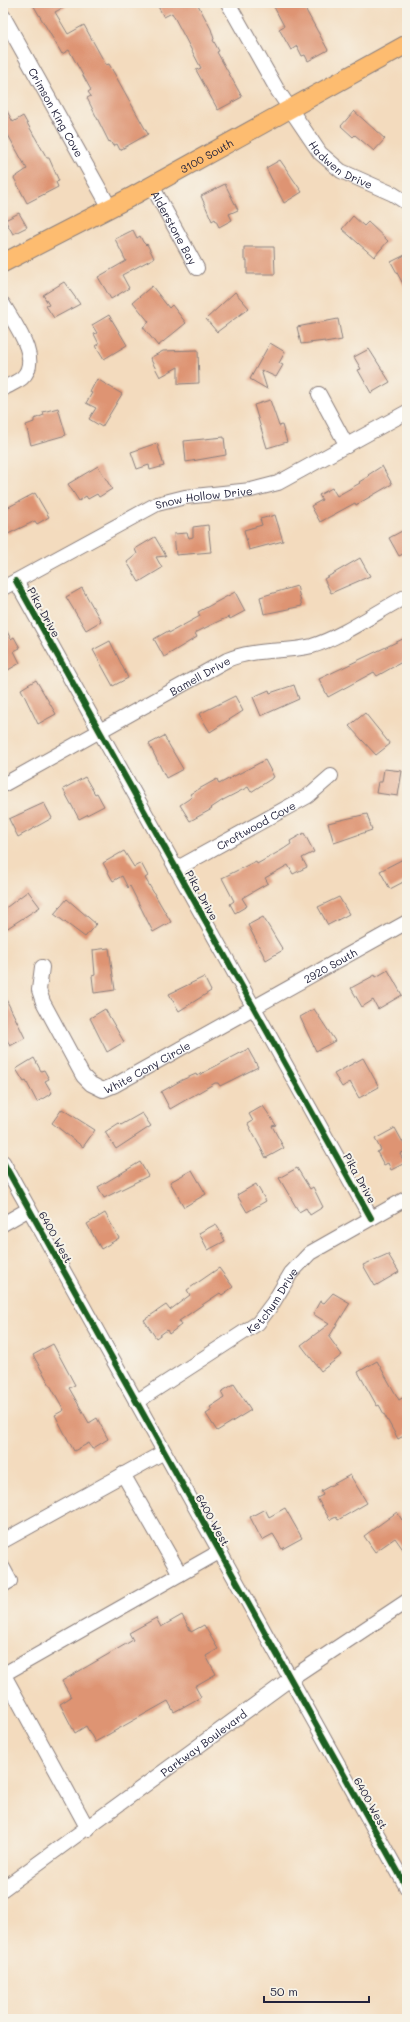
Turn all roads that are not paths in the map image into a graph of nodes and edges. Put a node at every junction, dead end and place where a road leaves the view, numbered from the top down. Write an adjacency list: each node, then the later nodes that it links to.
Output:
1 (228, 3): 4 (street, Hadwen Drive)
2 (3, 16): 7 (street, Crimson King Cove)
3 (407, 44): 4 (main road, 3100 South)
4 (290, 109): 5 (main road, 3100 South); 6 (street, Hadwen Drive)
5 (152, 186): 7 (main road, 3100 South); 9 (street, Alderstone Bay)
6 (407, 203)
7 (110, 208): 8 (main road, 3100 South)
8 (3, 263)
9 (197, 268)
10 (3, 304): 11 (street)
11 (3, 389)
12 (319, 394): 14 (street)
13 (407, 412): 14 (street, Snow Hollow Drive)
14 (347, 446): 15 (street, Snow Hollow Drive)
15 (16, 581): 16 (street, Snow Hollow Drive); 18 (street, Pika Drive)
16 (3, 588)
17 (407, 596): 18 (street, Bamell Drive)
18 (99, 731): 20 (street, Bamell Drive); 21 (street, Pika Drive)
19 (331, 776): 21 (street, Croftwood Cove)
20 (3, 785)
21 (176, 869): 24 (street, Pika Drive)
22 (407, 922): 24 (street, 2920 South)
23 (42, 967): 24 (street, White Cony Circle)
24 (253, 1007): 28 (street, Pika Drive)
25 (3, 1162): 27 (street, 6400 West)
26 (407, 1198): 28 (street, Ketchum Drive)
27 (29, 1209): 29 (street); 30 (street, 6400 West)
28 (371, 1218): 30 (street, Ketchum Drive)
29 (3, 1224)
30 (136, 1402): 31 (street, 6400 West)
31 (164, 1452): 32 (street); 34 (street, 6400 West)
32 (123, 1474): 33 (street); 36 (street)
33 (3, 1541)
34 (220, 1552): 36 (street); 40 (street, 6400 West)
35 (3, 1568): 37 (street)
36 (180, 1574): 39 (street)
37 (3, 1585)
38 (407, 1601): 40 (street, Parkway Boulevard)
39 (3, 1673): 41 (street)
40 (290, 1679): 41 (street, Parkway Boulevard); 42 (street, 6400 West)
41 (88, 1829): 43 (street, Parkway Boulevard)
42 (407, 1888)
43 (3, 1889)

